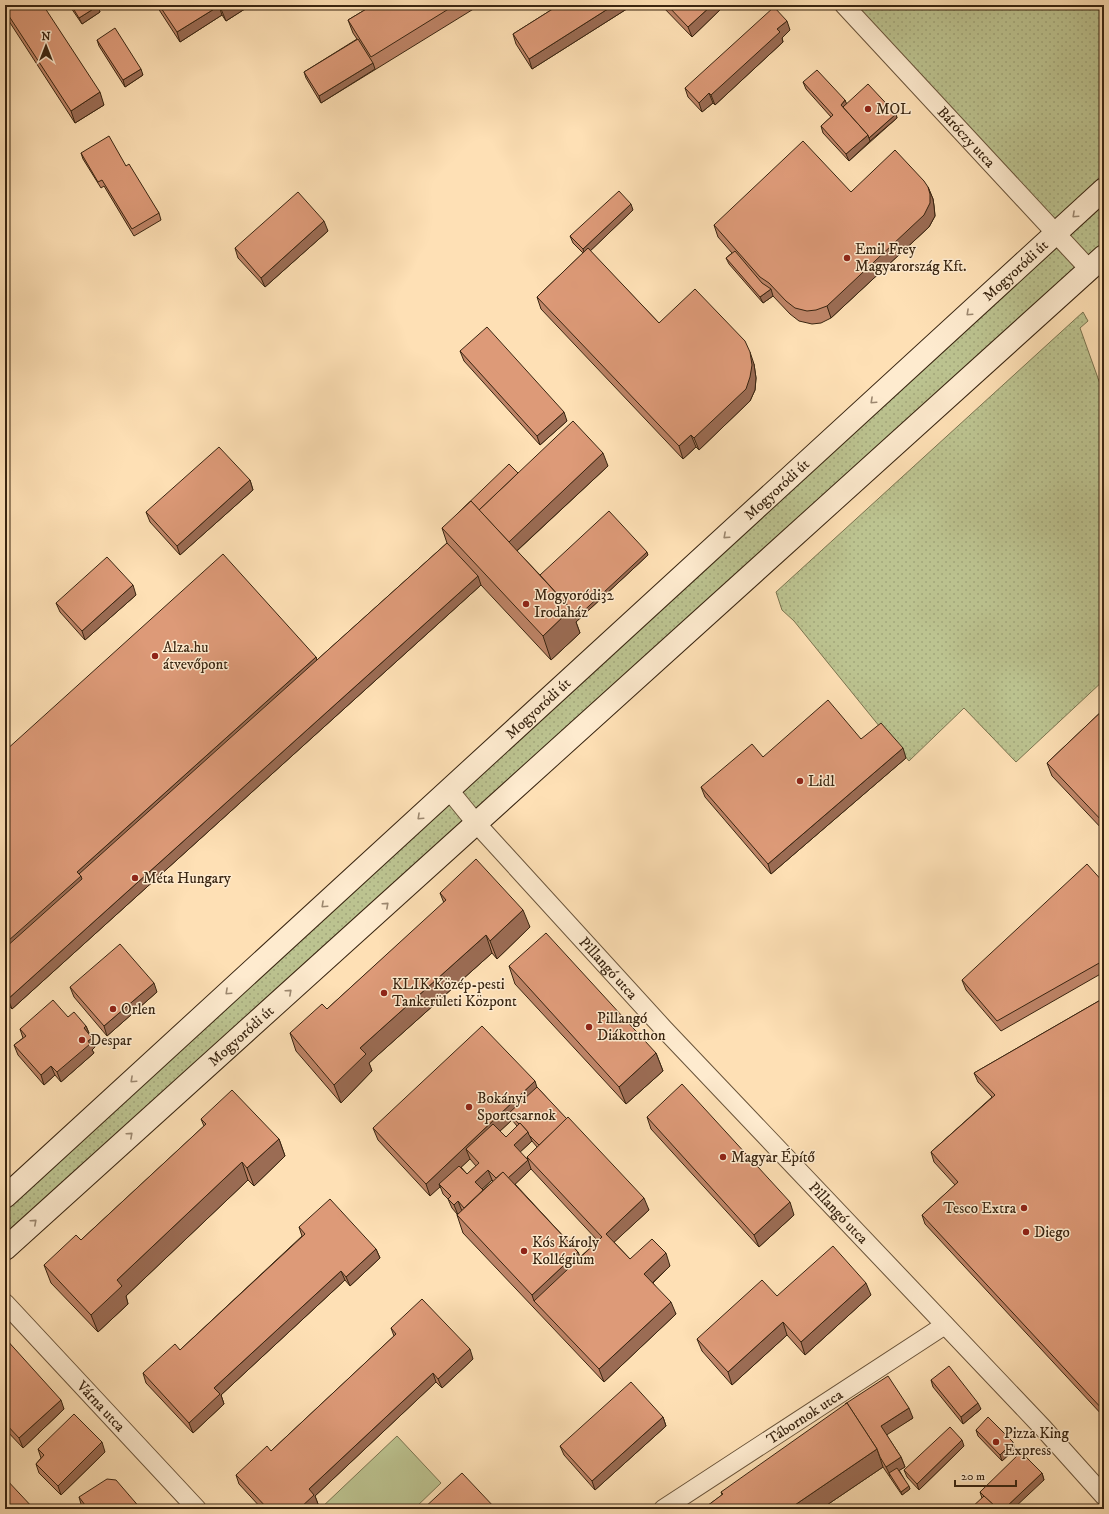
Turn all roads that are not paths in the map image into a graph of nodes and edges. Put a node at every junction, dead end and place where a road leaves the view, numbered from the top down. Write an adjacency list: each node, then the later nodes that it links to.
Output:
1 (844, 5): 3 (street, Báróczy utca)
2 (1104, 189): 3 (street, Mogyoródi út, one-way to 3)
3 (1056, 233): 4 (street, Báróczy utca); 5 (street, Mogyoródi út, one-way to 5)
4 (1097, 263): 6 (street, Mogyoródi út)
5 (449, 790): 6 (street); 7 (street, Mogyoródi út, one-way to 7)
6 (476, 823): 8 (street, Mogyoródi út, one-way to 6); 10 (street, Pillangó utca)
7 (5, 1197)
8 (5, 1249)
9 (5, 1303): 12 (street, Várna utca)
10 (945, 1325): 11 (street, Pillangó utca); 13 (street, Tábornok utca)
11 (1104, 1496)
12 (197, 1509)
13 (663, 1509)

